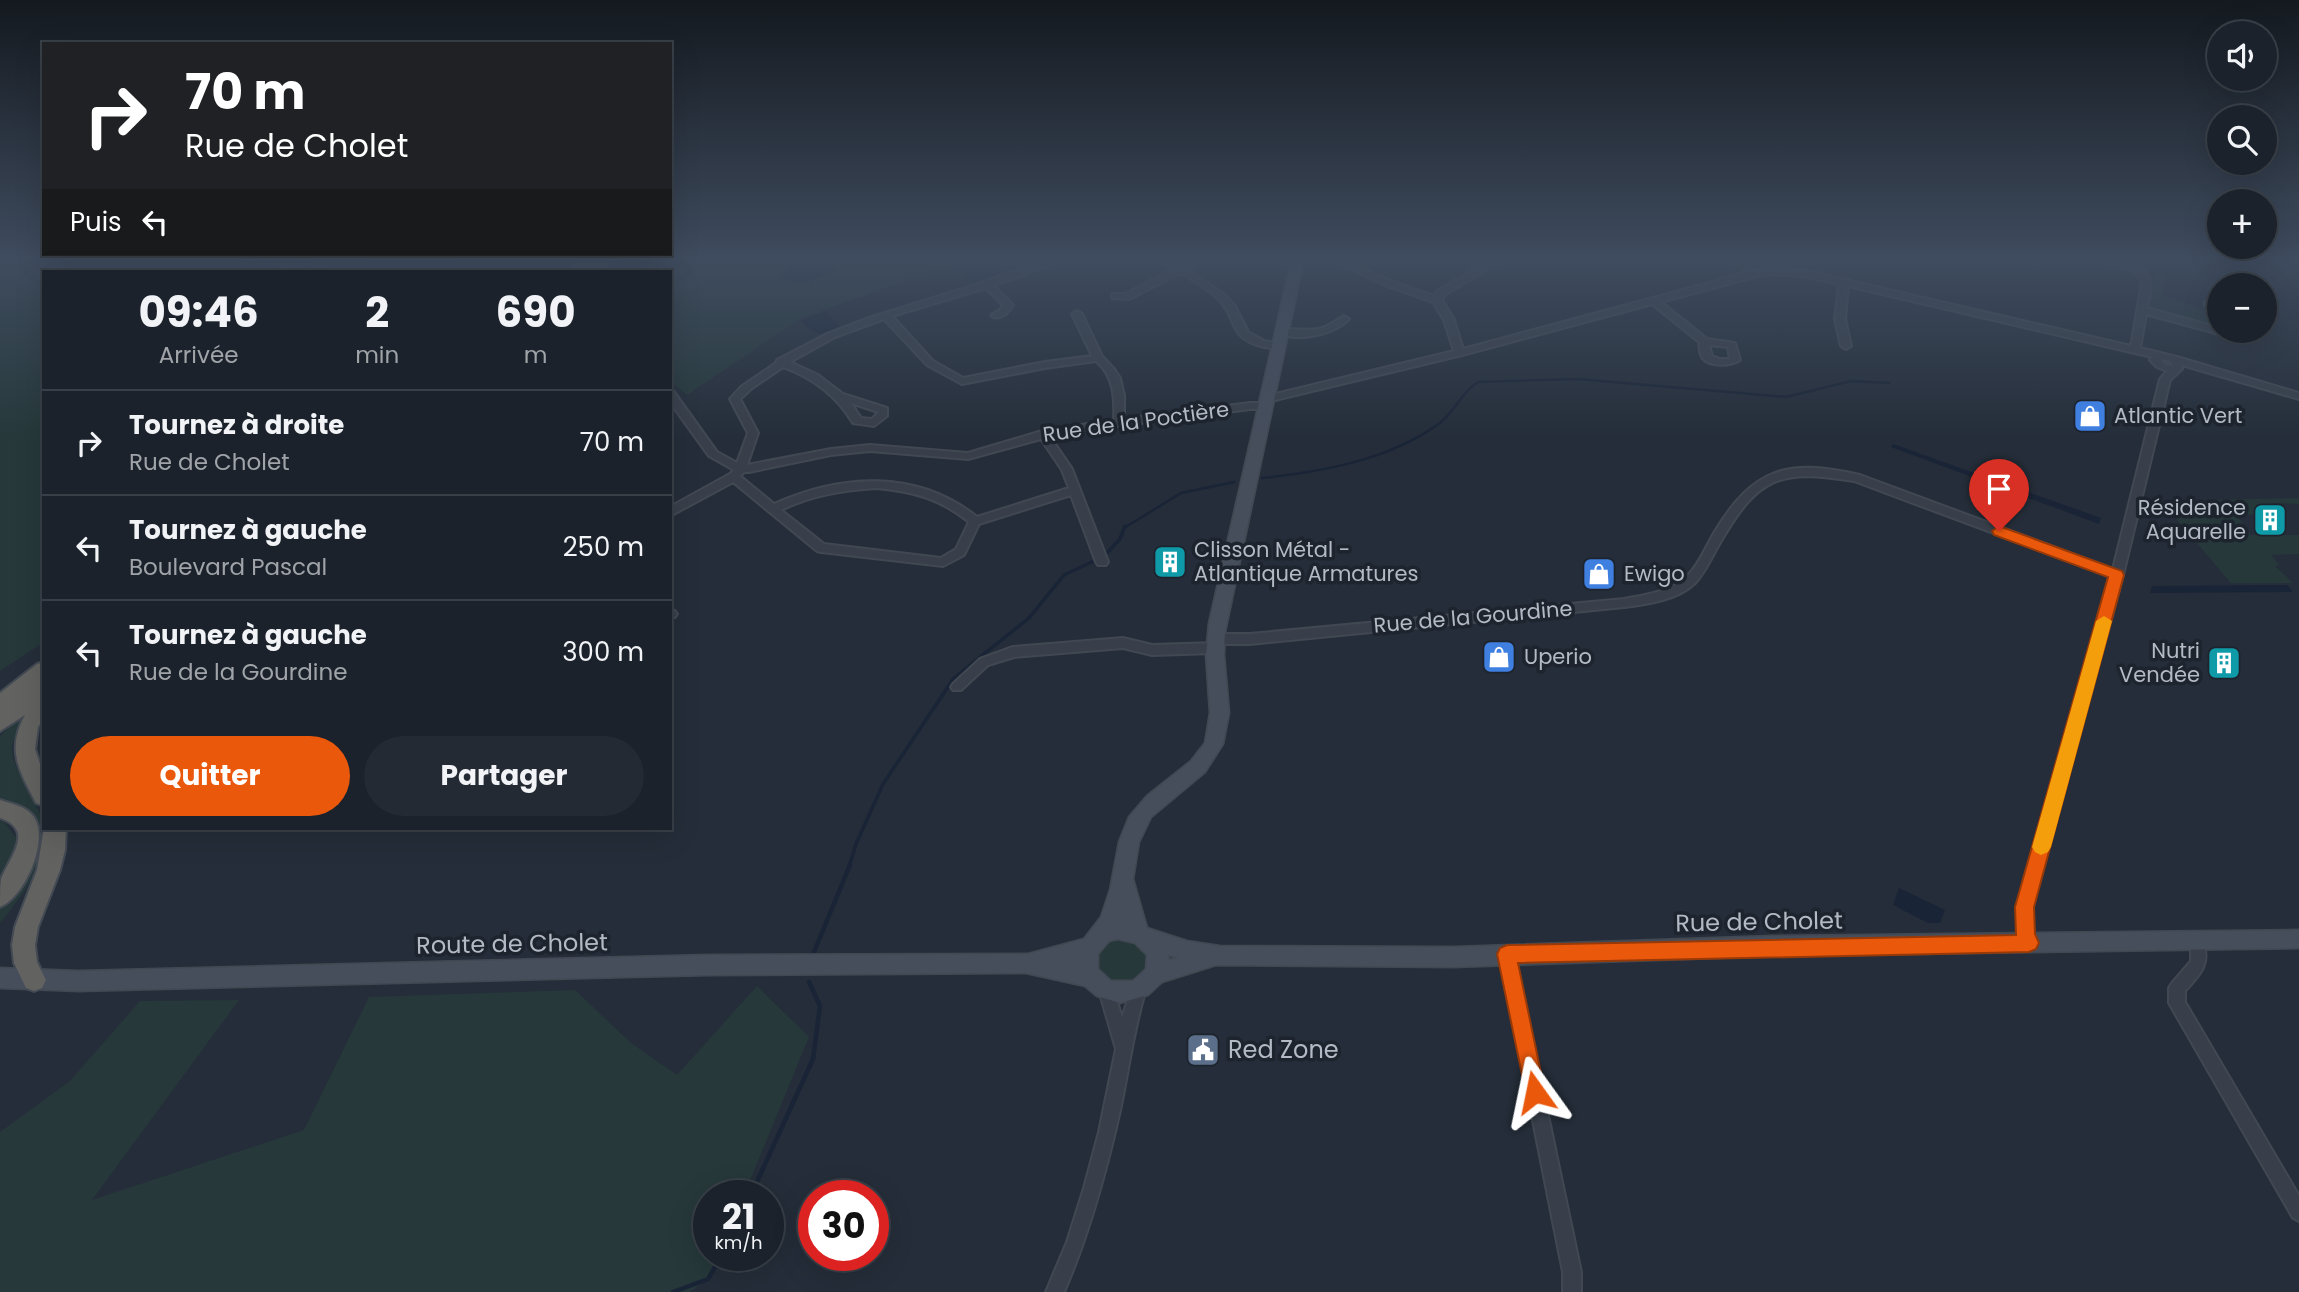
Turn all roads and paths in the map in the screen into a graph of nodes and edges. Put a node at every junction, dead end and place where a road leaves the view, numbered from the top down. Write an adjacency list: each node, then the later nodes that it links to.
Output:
1 (883, 318): 22 (street)
2 (888, 318): 20 (street)
3 (1079, 318): 20 (street)
4 (1234, 318): 15 (street)
5 (1285, 318): 15 (main road)
6 (1448, 318): 19 (street)
7 (1586, 318): 19 (street, Rue de la Poctière)
8 (1676, 318): 16 (street)
9 (1840, 318): 17 (street)
10 (2002, 318): 18 (street, Rue de la Poctière)
11 (2141, 318): 18 (street)
12 (2172, 318): 14 (street)
13 (1344, 319): 15 (street)
14 (2207, 328)
15 (1280, 339): 28 (main road)
16 (1704, 341)
17 (1846, 346)
18 (2136, 349): 21 (street, Rue de la Poctière)
19 (1459, 353): 28 (street, Rue de la Poctière)
20 (1098, 358): 29 (street)
21 (2158, 361): 23 (street, Rue de la Poctière); 24 (street)
22 (780, 362): 25 (street); 31 (street)
23 (2176, 365): 24 (street); 26 (street, Rue de la Poctière)
24 (2165, 379): 37 (street)
25 (839, 396)
26 (2299, 396)
27 (672, 397): 31 (street)
28 (1266, 403): 29 (street, Rue de la Poctière); 38 (main road)
29 (1119, 422): 30 (street, Rue de la Poctière)
30 (1042, 434): 31 (street, Rue de la Poctière); 32 (street)
31 (737, 473): 33 (street); 34 (street)
32 (1075, 490): 35 (street); 36 (street)
33 (773, 509): 35 (street); 35 (street)
34 (672, 511)
35 (975, 521)
36 (1102, 562)
37 (2117, 575): 38 (street, Rue de la Gourdine); 56 (street)
38 (1215, 643): 41 (street, Rue de la Gourdine); 50 (main road)
39 (42, 658): 42 (highway)
40 (42, 672): 44 (highway)
41 (957, 687)
42 (0, 688)
43 (42, 690): 46 (highway)
44 (0, 704)
45 (42, 705): 47 (highway)
46 (0, 723)
47 (42, 793)
48 (0, 809): 51 (highway)
49 (55, 830): 62 (highway)
50 (1124, 880): 52 (main road); 54 (main road)
51 (0, 897)
52 (1143, 935): 54 (main road); 58 (main road, Rue de Cholet); 60 (main road)
53 (2299, 939): 55 (main road, Rue de Cholet)
54 (1096, 940): 59 (main road, Route de Cholet); 63 (main road)
55 (2196, 942): 56 (main road, Rue de Cholet); 66 (street)
56 (2029, 943): 57 (main road, Rue de Cholet)
57 (1507, 954): 58 (main road, Rue de Cholet); 68 (street)
58 (1220, 956): 60 (main road, Rue de Cholet)
59 (1026, 963): 62 (main road, Route de Cholet); 63 (main road, Route de Cholet)
60 (1154, 974): 64 (main road)
61 (0, 978): 62 (main road, Route de Cholet)
62 (34, 980)
63 (1099, 984): 64 (main road); 65 (street)
64 (1138, 989): 65 (street)
65 (1123, 1045): 67 (street)
66 (2299, 1212)
67 (1055, 1292)
68 (1572, 1292)

